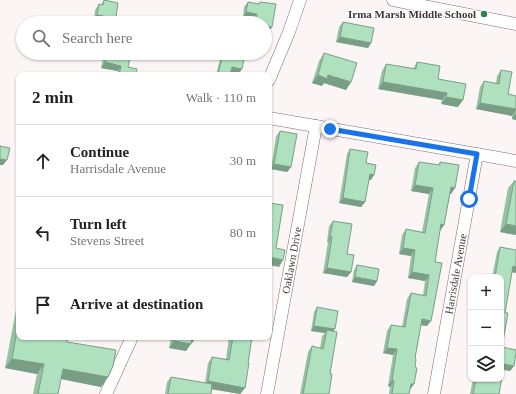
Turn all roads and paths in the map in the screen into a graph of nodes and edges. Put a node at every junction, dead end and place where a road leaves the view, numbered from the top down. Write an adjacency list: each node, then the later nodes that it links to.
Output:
1 (300, 0): 5 (street)
2 (393, 0): 3 (street)
3 (444, 5): 4 (street)
4 (516, 24)
5 (272, 73)
6 (272, 119): 7 (street)
7 (316, 126): 8 (street); 12 (street, Oaklawn Drive)
8 (477, 154): 9 (street); 13 (street, Harrisdale Avenue)
9 (516, 161)
10 (131, 340): 11 (street)
11 (106, 394)
12 (267, 394)
13 (434, 394)

